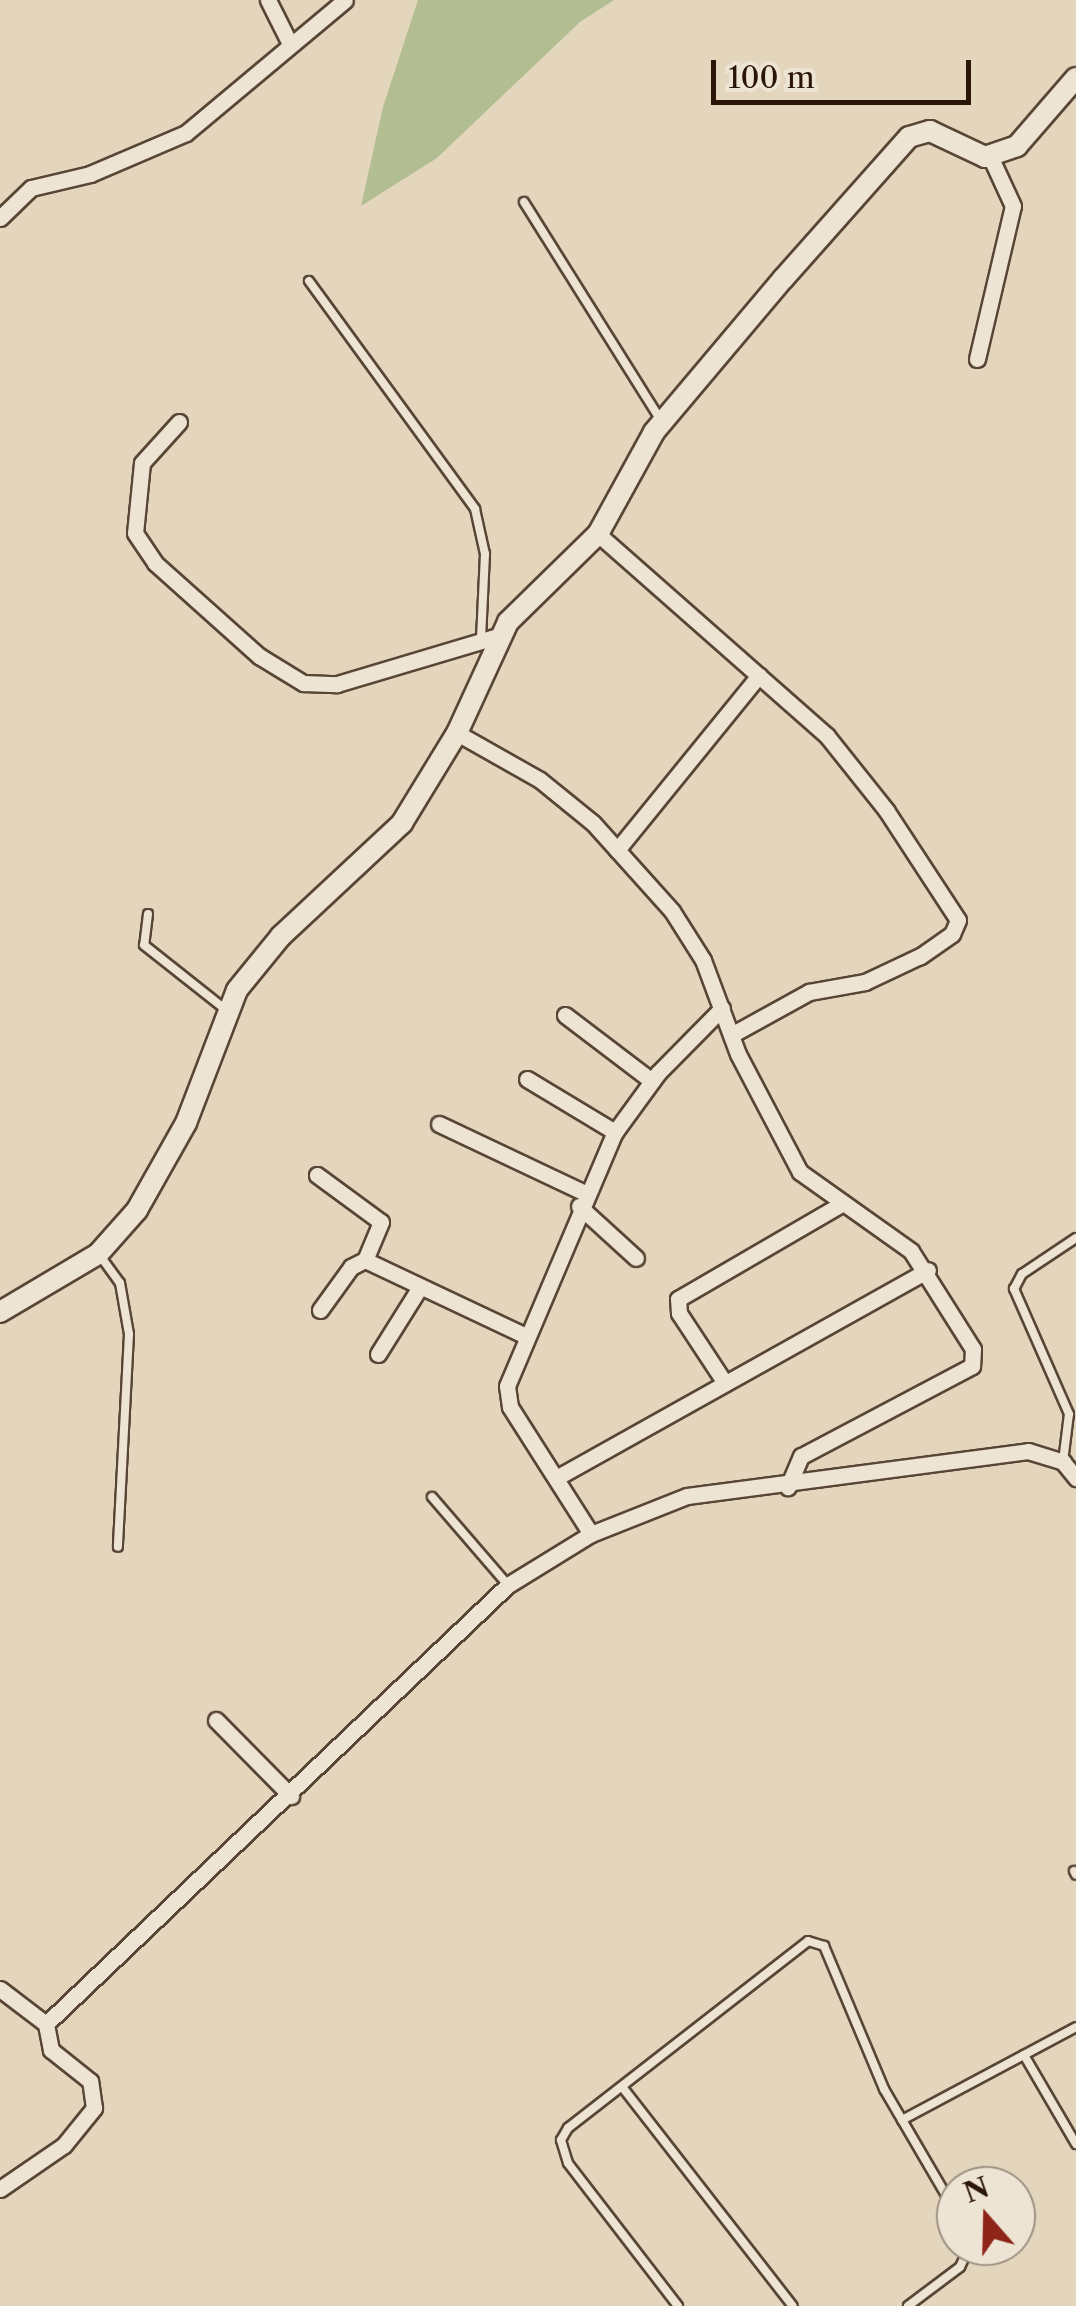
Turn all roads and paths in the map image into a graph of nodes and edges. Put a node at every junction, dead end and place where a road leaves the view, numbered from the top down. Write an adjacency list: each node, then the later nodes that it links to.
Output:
1 (268, 0): 3 (street)
2 (345, 0): 3 (street)
3 (289, 42): 7 (street)
4 (1076, 78): 5 (street)
5 (990, 156): 9 (street); 11 (street)
6 (524, 202): 11 (lane)
7 (0, 218)
8 (309, 281): 13 (lane)
9 (976, 358)
10 (179, 422): 13 (street)
11 (662, 422): 12 (street)
12 (598, 534): 13 (street); 14 (street)
13 (491, 638): 15 (street)
14 (759, 675): 16 (street); 21 (street)
15 (457, 732): 16 (street); 19 (street)
16 (618, 850): 18 (street)
17 (148, 914): 19 (lane)
18 (722, 1008): 21 (street); 23 (street)
19 (226, 1010): 30 (street)
20 (565, 1015): 23 (street)
21 (731, 1035): 28 (street)
22 (528, 1079): 25 (street)
23 (652, 1081): 25 (street)
24 (439, 1124): 27 (street)
25 (615, 1132): 27 (street)
26 (318, 1176): 32 (street)
27 (582, 1200): 31 (street); 37 (street)
28 (843, 1202): 33 (street); 39 (street)
29 (1076, 1238): 40 (lane)
30 (98, 1254): 36 (street); 46 (lane)
31 (636, 1258)
32 (365, 1260): 34 (street); 35 (street)
33 (928, 1270): 39 (street); 43 (street)
34 (420, 1286): 37 (street); 38 (street)
35 (320, 1310)
36 (0, 1312)
37 (526, 1336): 41 (street)
38 (378, 1354)
39 (725, 1383): 41 (street)
40 (1062, 1462): 42 (street); 43 (street)
41 (556, 1478): 45 (street)
42 (1076, 1478)
43 (788, 1487): 45 (street)
44 (432, 1497): 47 (lane)
45 (592, 1534): 47 (street)
46 (118, 1547)
47 (508, 1585): 49 (street)
48 (216, 1720): 49 (street)
49 (290, 1796): 51 (street)
50 (0, 1989): 51 (street)
51 (46, 2024): 58 (street)
52 (1076, 2027): 53 (lane)
53 (1024, 2055): 55 (lane); 56 (lane)
54 (623, 2088): 55 (lane); 60 (lane); 61 (lane)
55 (902, 2120): 57 (lane)
56 (1076, 2144)
57 (936, 2178)
58 (0, 2189)
59 (960, 2266): 62 (lane)
60 (678, 2306)
61 (794, 2306)
62 (908, 2306)

